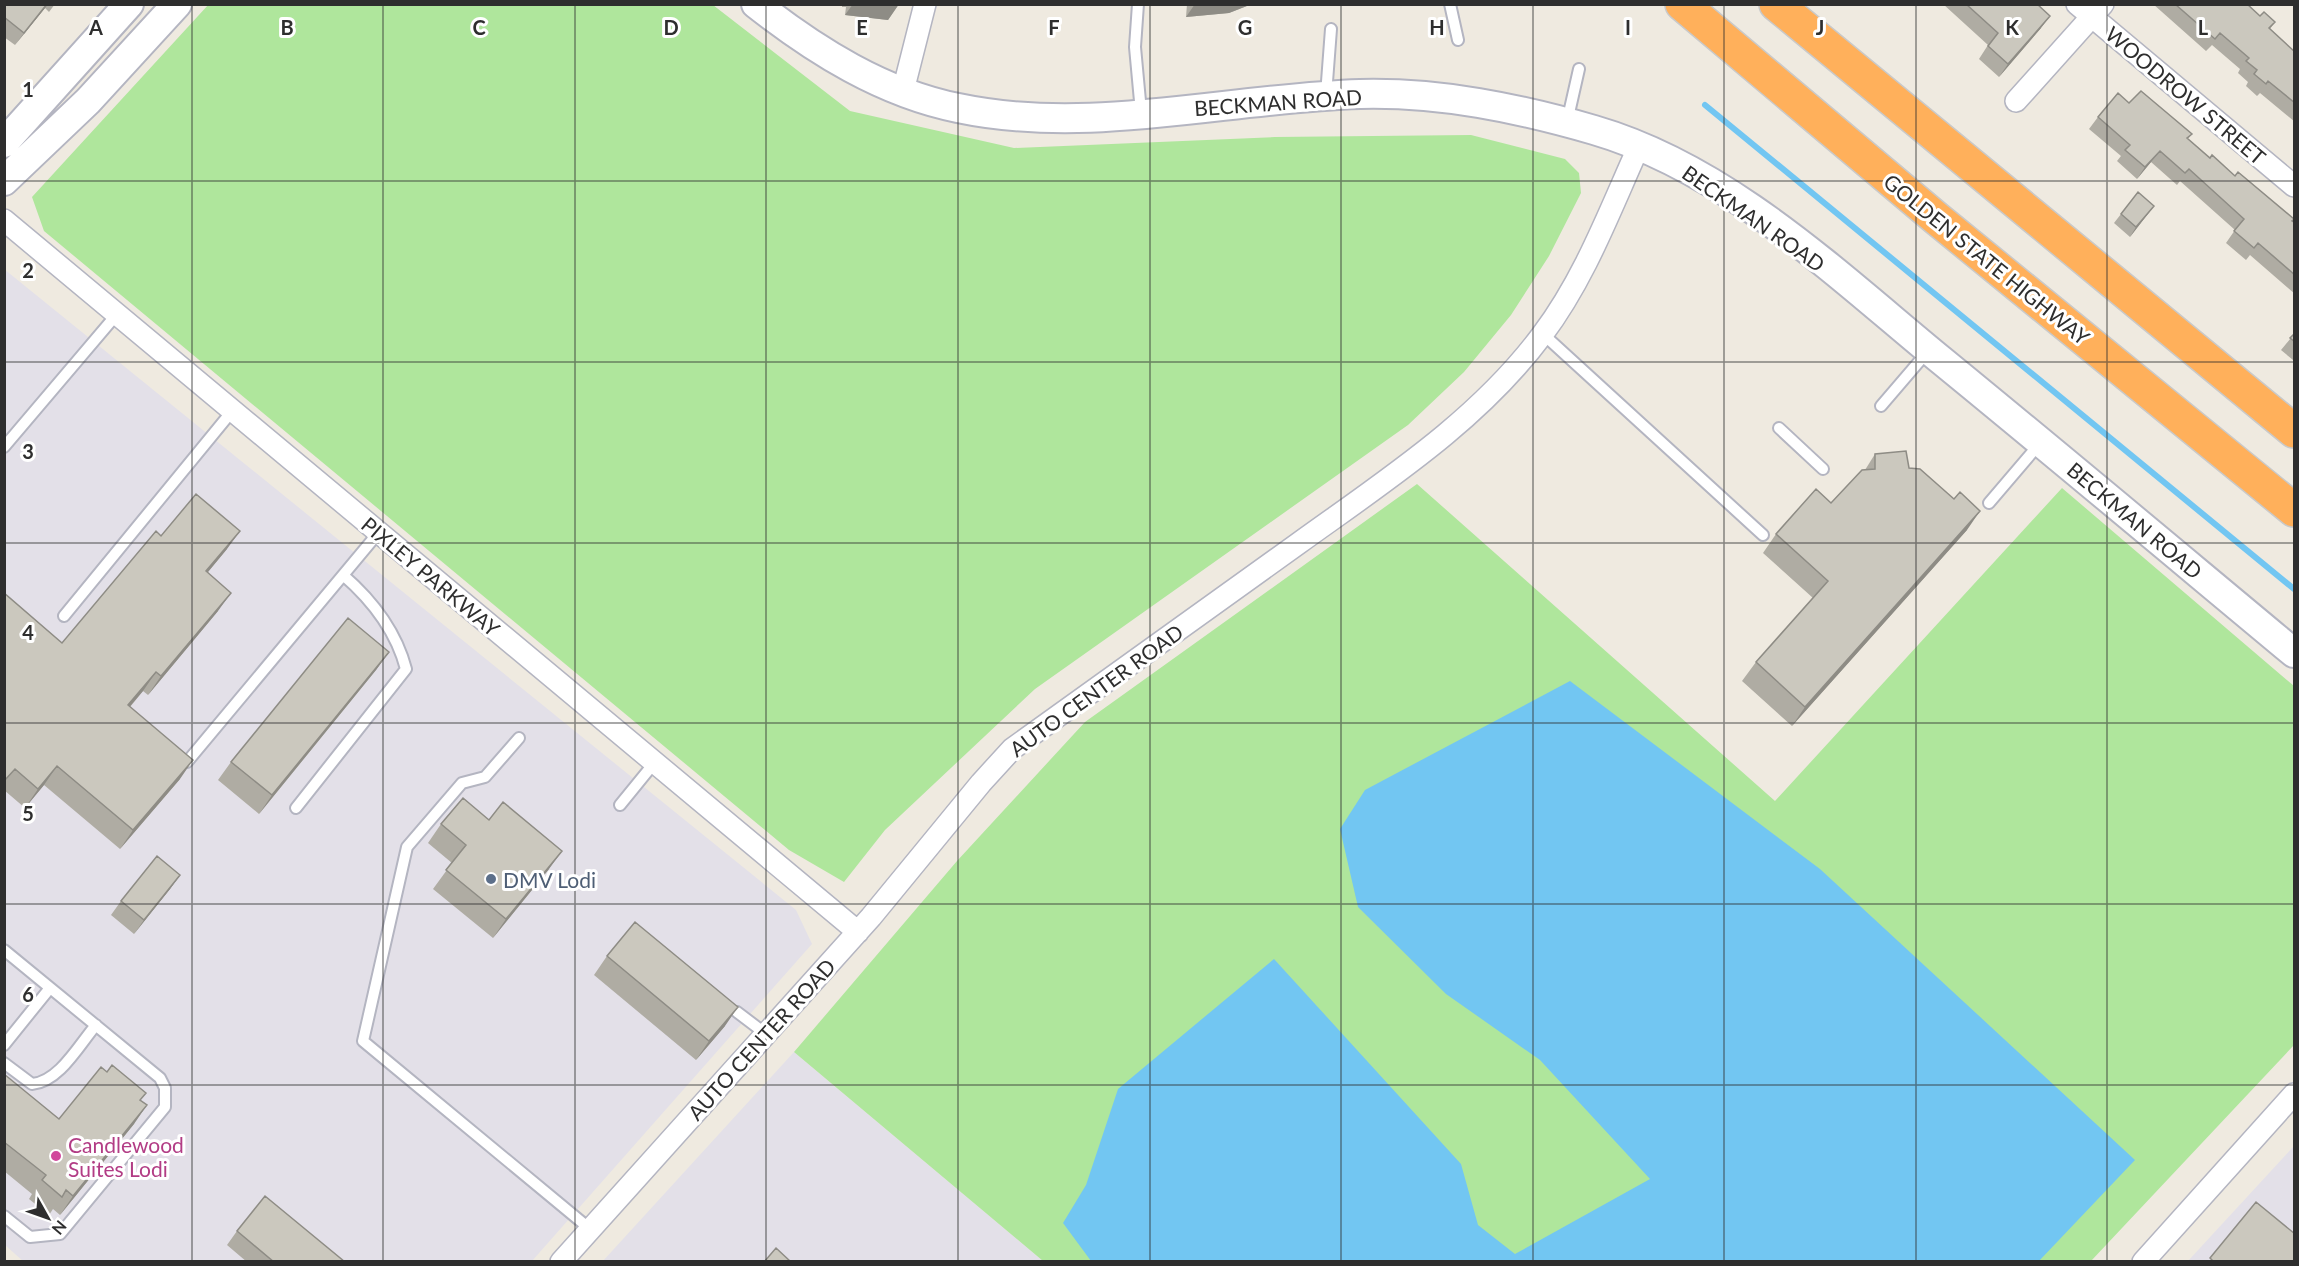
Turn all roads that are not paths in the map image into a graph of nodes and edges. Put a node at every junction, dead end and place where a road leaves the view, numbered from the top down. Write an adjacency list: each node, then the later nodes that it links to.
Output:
1 (129, 4): 18 (street)
2 (177, 4): 20 (street)
3 (756, 4): 13 (street, BECKMAN ROAD)
4 (925, 4): 13 (street)
5 (1138, 4): 16 (lane)
6 (1449, 4): 11 (lane)
7 (1776, 4): 29 (highway)
8 (2091, 9): 15 (street); 21 (street, WOODROW STREET)
9 (1687, 10): 34 (highway, GOLDEN STATE HIGHWAY)
10 (1331, 29): 14 (lane)
11 (1458, 40)
12 (1579, 69): 17 (lane)
13 (903, 91): 16 (street, BECKMAN ROAD)
14 (1326, 97): 16 (street, BECKMAN ROAD); 17 (street, BECKMAN ROAD)
15 (2016, 101)
16 (1141, 113)
17 (1567, 122): 19 (street, BECKMAN ROAD)
18 (4, 143)
19 (1639, 146): 24 (street, AUTO CENTER ROAD); 25 (street, BECKMAN ROAD)
20 (4, 181)
21 (2295, 186)
22 (4, 220): 23 (street, PIXLEY PARKWAY)
23 (117, 314): 27 (street, PIXLEY PARKWAY); 31 (lane)
24 (1543, 334): 36 (lane); 45 (street, AUTO CENTER ROAD)
25 (1929, 350): 26 (lane); 30 (street, BECKMAN ROAD)
26 (1881, 406)
27 (233, 410): 35 (street, PIXLEY PARKWAY); 38 (lane)
28 (1779, 428): 32 (lane)
29 (2295, 431)
30 (2041, 442): 33 (lane); 39 (street, BECKMAN ROAD)
31 (4, 447)
32 (1823, 469)
33 (1989, 503)
34 (2295, 510)
35 (379, 532): 37 (lane); 42 (street, PIXLEY PARKWAY)
36 (1763, 535)
37 (343, 575): 41 (lane); 44 (lane)
38 (64, 616)
39 (2295, 653)
40 (519, 738): 55 (lane)
41 (187, 762)
42 (655, 762): 43 (lane); 45 (street, PIXLEY PARKWAY)
43 (620, 805)
44 (296, 808)
45 (858, 932): 50 (street, AUTO CENTER ROAD)
46 (4, 950): 47 (lane)
47 (50, 988): 49 (lane); 51 (lane)
48 (737, 1012): 50 (lane)
49 (96, 1025): 52 (lane); 54 (lane)
50 (765, 1034): 55 (street, AUTO CENTER ROAD)
51 (4, 1045)
52 (4, 1063)
53 (2295, 1094): 56 (street)
54 (4, 1216)
55 (590, 1229): 57 (street, AUTO CENTER ROAD)
56 (2150, 1259)
57 (561, 1262)

